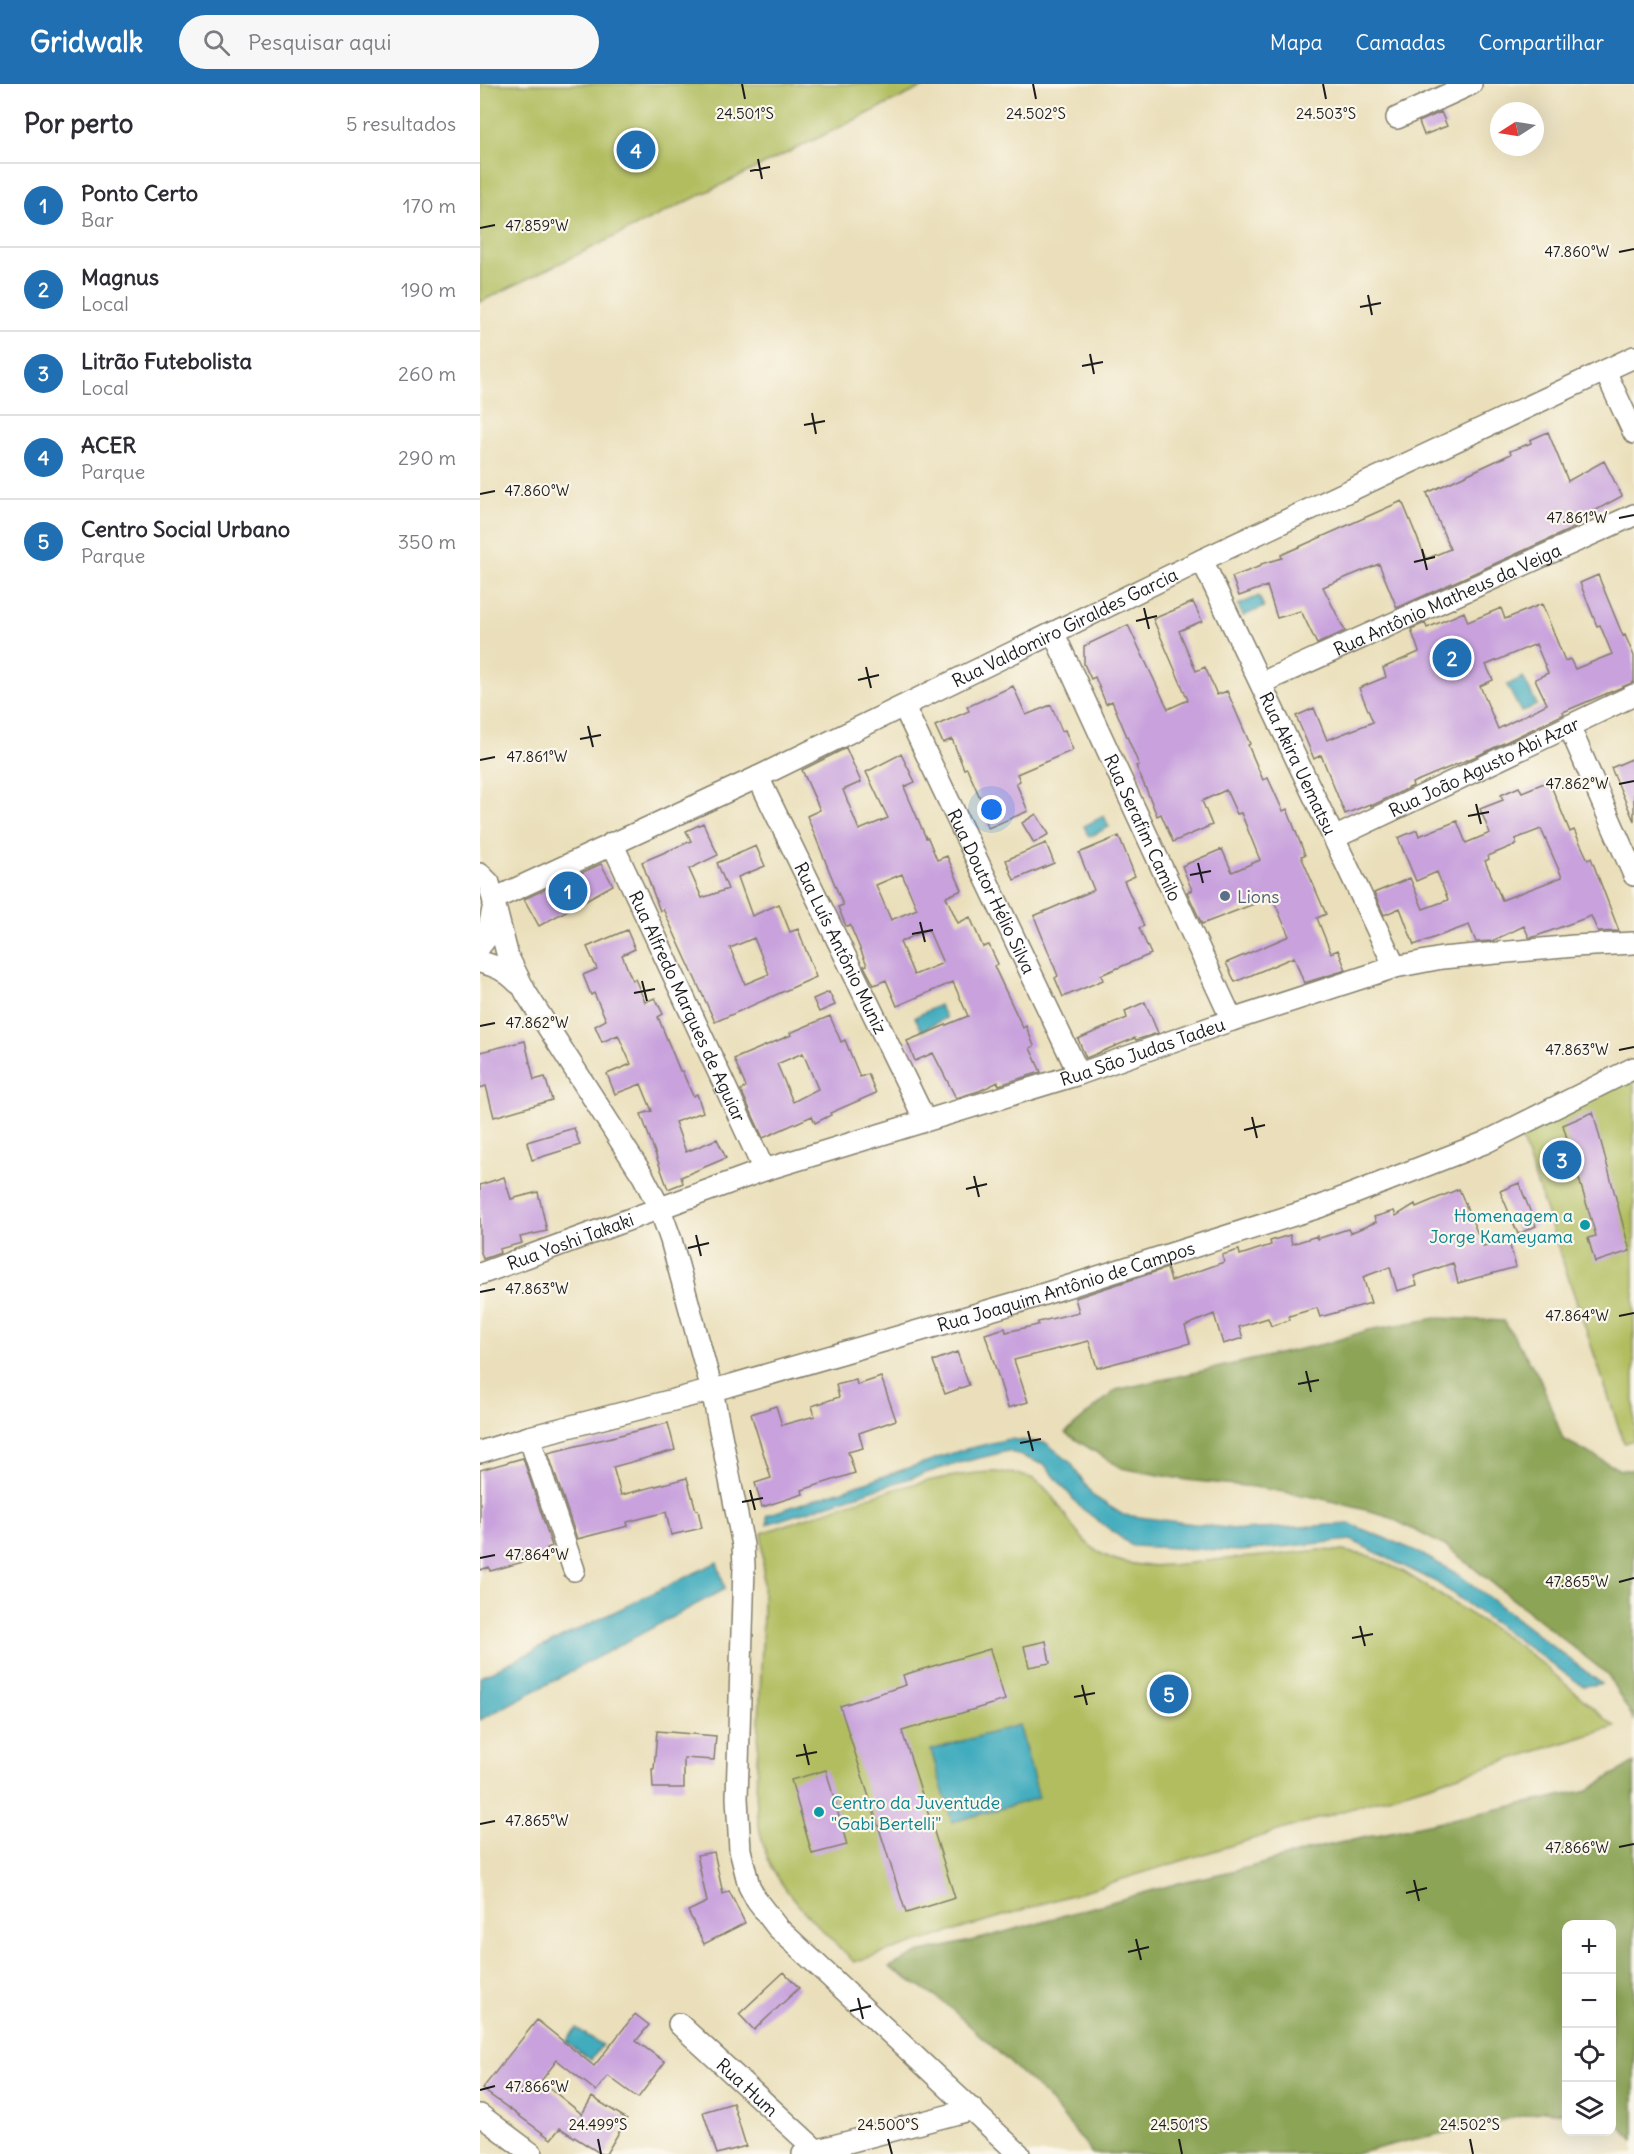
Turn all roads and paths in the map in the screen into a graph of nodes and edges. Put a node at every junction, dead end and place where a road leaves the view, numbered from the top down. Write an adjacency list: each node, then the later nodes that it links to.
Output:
1 (1471, 84): 2 (street)
2 (1397, 118)
3 (1634, 357): 4 (street, Rua Valdomiro Giraldes Garcia)
4 (1605, 371): 5 (street); 7 (street, Rua Valdomiro Giraldes Garcia)
5 (1634, 433)
6 (1634, 515): 9 (street, Rua Antônio Matheus da Veiga)
7 (1202, 561): 8 (street, Rua Valdomiro Giraldes Garcia); 9 (street, Rua Akira Uematsu)
8 (1054, 634): 11 (street, Rua Valdomiro Giraldes Garcia); 24 (street, Rua Serafim Camilo)
9 (1261, 684): 14 (street, Rua Akira Uematsu)
10 (1634, 695): 12 (street, Rua João Agusto Abi Azar)
11 (904, 707): 13 (street, Rua Valdomiro Giraldes Garcia); 26 (street, Rua Doutor Hélio Silva)
12 (1569, 726): 14 (street, Rua João Agusto Abi Azar); 17 (street)
13 (758, 777): 15 (street, Rua Valdomiro Giraldes Garcia); 27 (street, Rua Luís Antônio Muniz)
14 (1334, 838): 22 (street, Rua Akira Uematsu)
15 (612, 843): 18 (street, Rua Valdomiro Giraldes Garcia); 28 (street, Rua Alfredo Marques de Aguiar)
16 (480, 874): 18 (street)
17 (1634, 875)
18 (494, 899): 20 (street); 23 (street)
19 (1634, 943): 22 (street, Rua São Judas Tadeu)
20 (480, 946)
21 (480, 962): 23 (street)
22 (1395, 967): 24 (street, Rua São Judas Tadeu)
23 (526, 993): 29 (street)
24 (1232, 1020): 26 (street, Rua São Judas Tadeu)
25 (1634, 1068): 31 (street, Rua Joaquim Antônio de Campos)
26 (1079, 1074): 27 (street, Rua São Judas Tadeu)
27 (925, 1120): 28 (street, Rua São Judas Tadeu)
28 (764, 1170): 29 (street, Rua São Judas Tadeu)
29 (660, 1209): 30 (street, Rua Yoshi Takaki); 31 (street)
30 (480, 1274)
31 (712, 1390): 32 (street, Rua Joaquim Antônio de Campos); 36 (street)
32 (530, 1437): 33 (street, Rua Joaquim Antônio de Campos); 34 (street)
33 (480, 1452)
34 (574, 1570)
35 (679, 2024): 38 (street, Rua Hum)
36 (973, 2109): 38 (street); 40 (street)
37 (480, 2115): 39 (street)
38 (810, 2152)
39 (532, 2154)
40 (1019, 2154)

